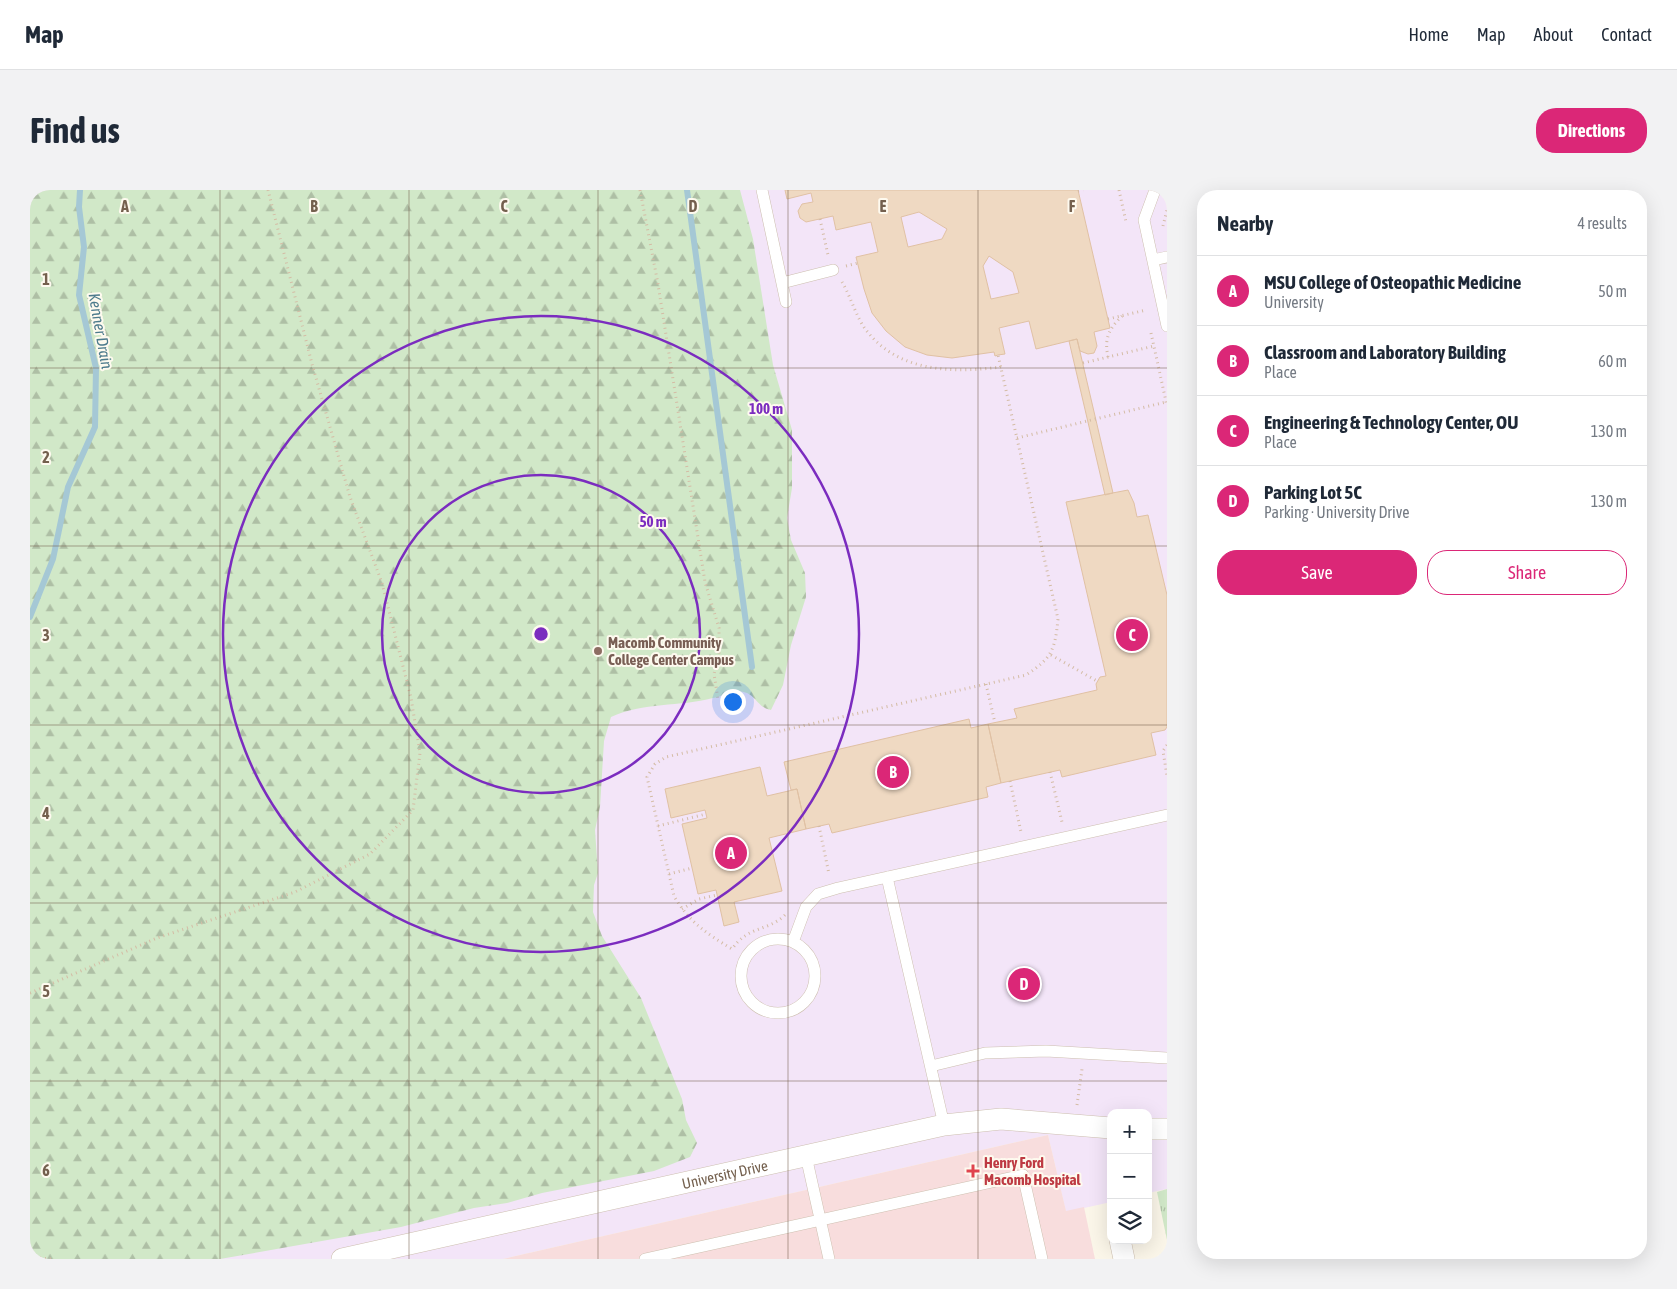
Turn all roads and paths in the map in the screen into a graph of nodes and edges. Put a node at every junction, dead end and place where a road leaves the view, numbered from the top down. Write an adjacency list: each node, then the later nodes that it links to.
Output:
1 (268, 190): 53 (path)
2 (640, 190): 29 (path)
3 (762, 190): 13 (lane)
4 (1083, 190): 6 (path)
5 (1155, 190): 11 (lane)
6 (1078, 191)
7 (1167, 210): 9 (path)
8 (820, 218): 12 (path)
9 (1163, 234)
10 (1167, 257): 11 (lane)
11 (1153, 260): 18 (lane)
12 (833, 270): 13 (lane); 23 (path)
13 (782, 283): 14 (lane)
14 (786, 302)
15 (1146, 310): 16 (path)
16 (1122, 316): 17 (path); 21 (path)
17 (1108, 319)
18 (1167, 326)
19 (1154, 346): 21 (path)
20 (998, 355): 23 (path)
21 (1108, 357): 22 (path)
22 (1083, 363)
23 (1001, 366): 25 (path)
24 (1166, 402): 25 (path)
25 (1017, 438): 26 (path)
26 (1051, 655): 27 (path); 28 (path)
27 (1097, 681)
28 (986, 684): 30 (path); 39 (path)
29 (718, 700)
30 (995, 723)
31 (1167, 745): 33 (path)
32 (1050, 772): 38 (path)
33 (1167, 776)
34 (1010, 781): 43 (path)
35 (706, 814): 39 (path)
36 (1167, 815): 47 (lane)
37 (1072, 822): 38 (path)
38 (1062, 824): 41 (path)
39 (658, 826): 46 (path)
40 (819, 826): 48 (path)
41 (1054, 826)
42 (1029, 832): 43 (path)
43 (1021, 834): 44 (path)
44 (1012, 836)
45 (692, 868): 46 (path)
46 (669, 874): 50 (path)
47 (887, 877): 52 (lane); 56 (lane)
48 (824, 878)
49 (717, 895): 50 (path)
50 (682, 909): 51 (path)
51 (788, 912)
52 (793, 942): 52 (lane)
53 (30, 992)
54 (1085, 1054): 55 (lane); 56 (lane); 58 (path)
55 (1167, 1058)
56 (931, 1066): 57 (lane)
57 (944, 1125): 58 (street, University Drive); 62 (street, University Drive)
58 (1074, 1125): 59 (street, University Drive)
59 (1107, 1128)
60 (1152, 1129): 61 (street)
61 (1167, 1129)
62 (806, 1156): 63 (lane); 65 (street, University Drive)
63 (821, 1219): 69 (lane); 70 (lane); 71 (lane)
64 (1121, 1244): 72 (street)
65 (380, 1255): 68 (street, University Drive)
66 (30, 1257): 67 (path)
67 (51, 1259)
68 (342, 1259)
69 (645, 1259)
70 (829, 1259)
71 (1042, 1259)
72 (1124, 1259)

